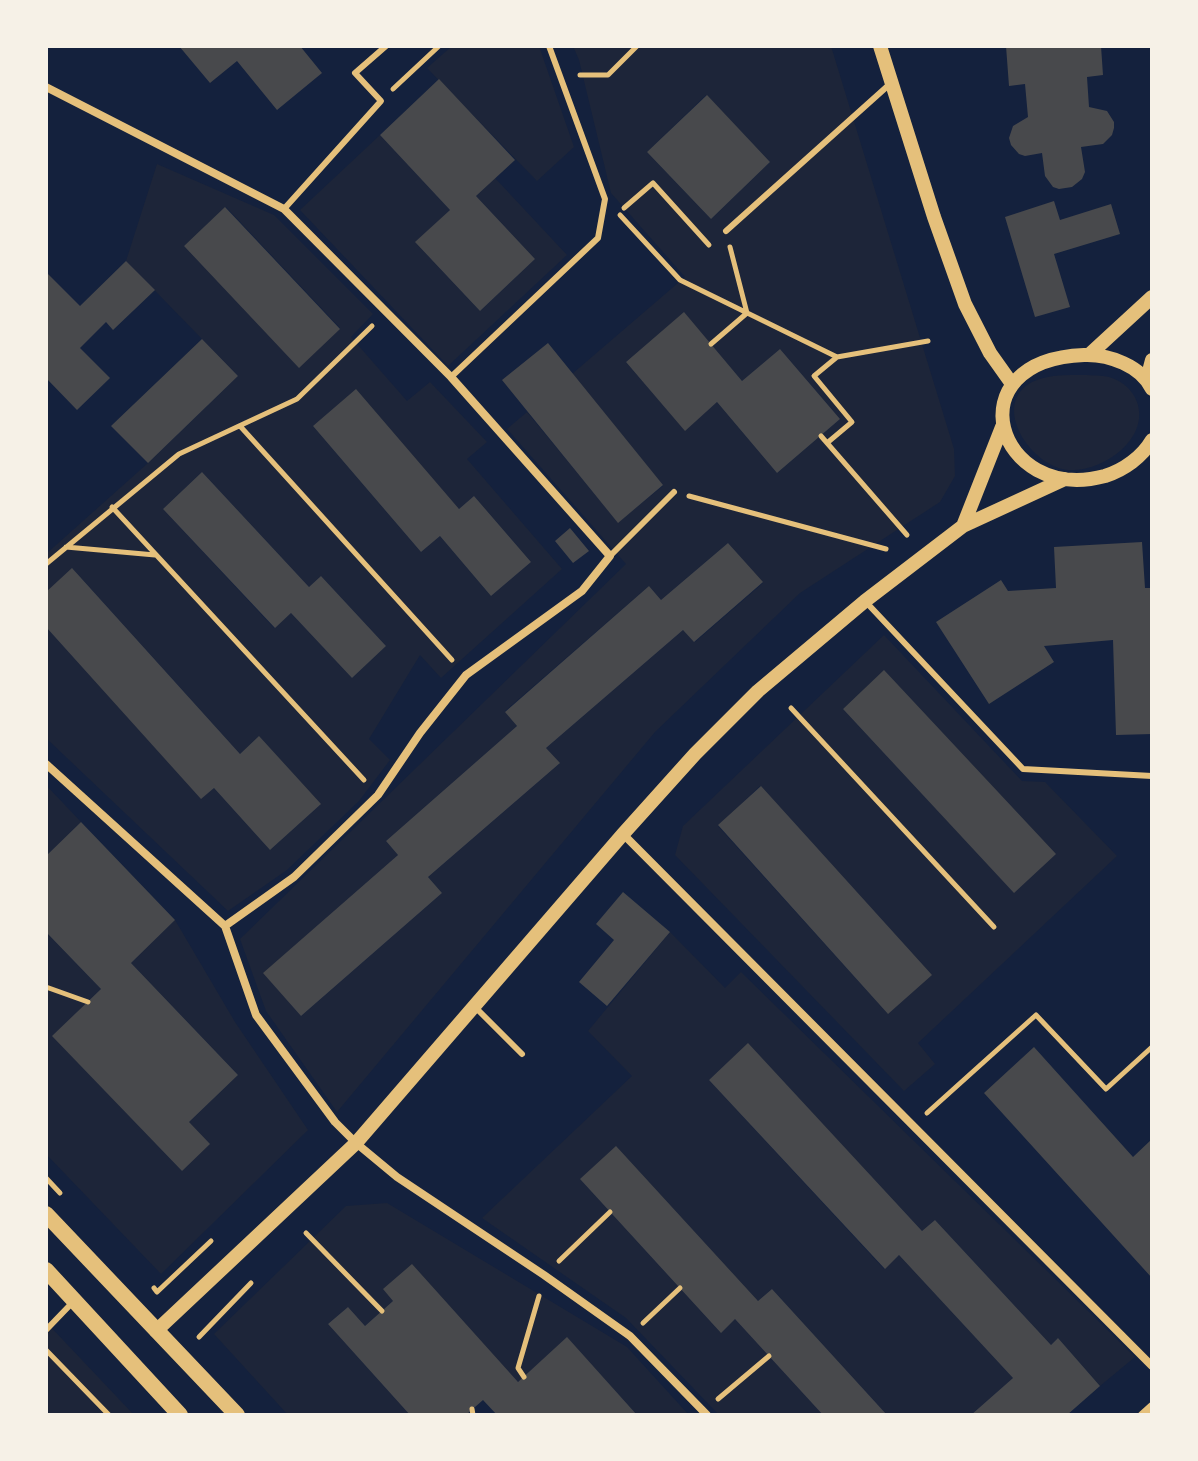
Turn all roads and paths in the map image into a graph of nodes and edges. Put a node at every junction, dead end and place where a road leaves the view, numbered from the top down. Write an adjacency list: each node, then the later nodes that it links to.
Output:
1 (386, 46): 9 (lane)
2 (439, 46): 9 (path)
3 (549, 46): 10 (lane)
4 (637, 46): 6 (path)
5 (880, 46): 7 (street)
6 (608, 75)
7 (891, 83): 13 (lane); 23 (street)
8 (46, 87): 11 (street)
9 (381, 101): 11 (lane)
10 (605, 199): 12 (path); 22 (lane)
11 (284, 209): 15 (street)
12 (618, 213): 13 (path); 16 (path)
13 (726, 231): 16 (path)
14 (1152, 297): 19 (street)
15 (385, 313): 22 (street); 25 (path)
16 (747, 313): 18 (path); 20 (path)
17 (928, 341): 20 (path)
18 (711, 344)
19 (1089, 355): 23 (street); 24 (street)
20 (837, 357): 28 (path)
21 (1152, 360): 24 (street)
22 (451, 377): 38 (street)
23 (1012, 384): 26 (street)
24 (1150, 384)
25 (240, 426): 32 (path); 41 (path)
26 (1002, 427): 30 (street); 33 (street)
27 (821, 436): 28 (path)
28 (827, 443): 34 (path)
29 (1150, 448): 30 (street)
30 (1065, 479): 33 (street)
31 (674, 492): 36 (path); 38 (lane)
32 (112, 507): 35 (path); 37 (path)
33 (963, 526): 40 (street)
34 (907, 535)
35 (65, 547): 37 (path); 39 (path)
36 (886, 549)
37 (156, 555): 45 (path)
38 (610, 556): 41 (street)
39 (46, 564)
40 (865, 601): 44 (lane); 46 (street)
41 (466, 675): 45 (street)
42 (791, 708): 48 (path)
43 (46, 764): 47 (street)
44 (1152, 776)
45 (378, 795): 47 (street)
46 (623, 834): 51 (street); 54 (street)
47 (225, 926): 55 (street)
48 (994, 927)
49 (46, 987): 50 (path)
50 (88, 1002)
51 (474, 1006): 53 (lane); 55 (street)
52 (1152, 1047): 54 (path)
53 (522, 1054)
54 (913, 1125): 76 (street)
55 (356, 1143): 63 (street); 71 (street)
56 (46, 1178): 57 (path)
57 (68, 1201)
58 (610, 1212): 63 (path)
59 (46, 1214): 71 (main road)
60 (306, 1233): 69 (path)
61 (211, 1241): 64 (path)
62 (46, 1270): 67 (main road)
63 (544, 1275): 72 (street)
64 (146, 1280)
65 (251, 1283): 73 (path)
66 (680, 1288): 72 (path)
67 (74, 1300): 70 (lane); 81 (main road)
68 (536, 1307): 77 (path)
69 (382, 1311)
70 (46, 1330)
71 (156, 1331): 82 (main road)
72 (630, 1336): 79 (street)
73 (207, 1346)
74 (46, 1350): 80 (path)
75 (769, 1356): 79 (path)
76 (1152, 1366)
77 (524, 1377)
78 (1152, 1406): 83 (street)
79 (706, 1413)
80 (109, 1415)
81 (180, 1415)
82 (237, 1415)
83 (1142, 1415)

